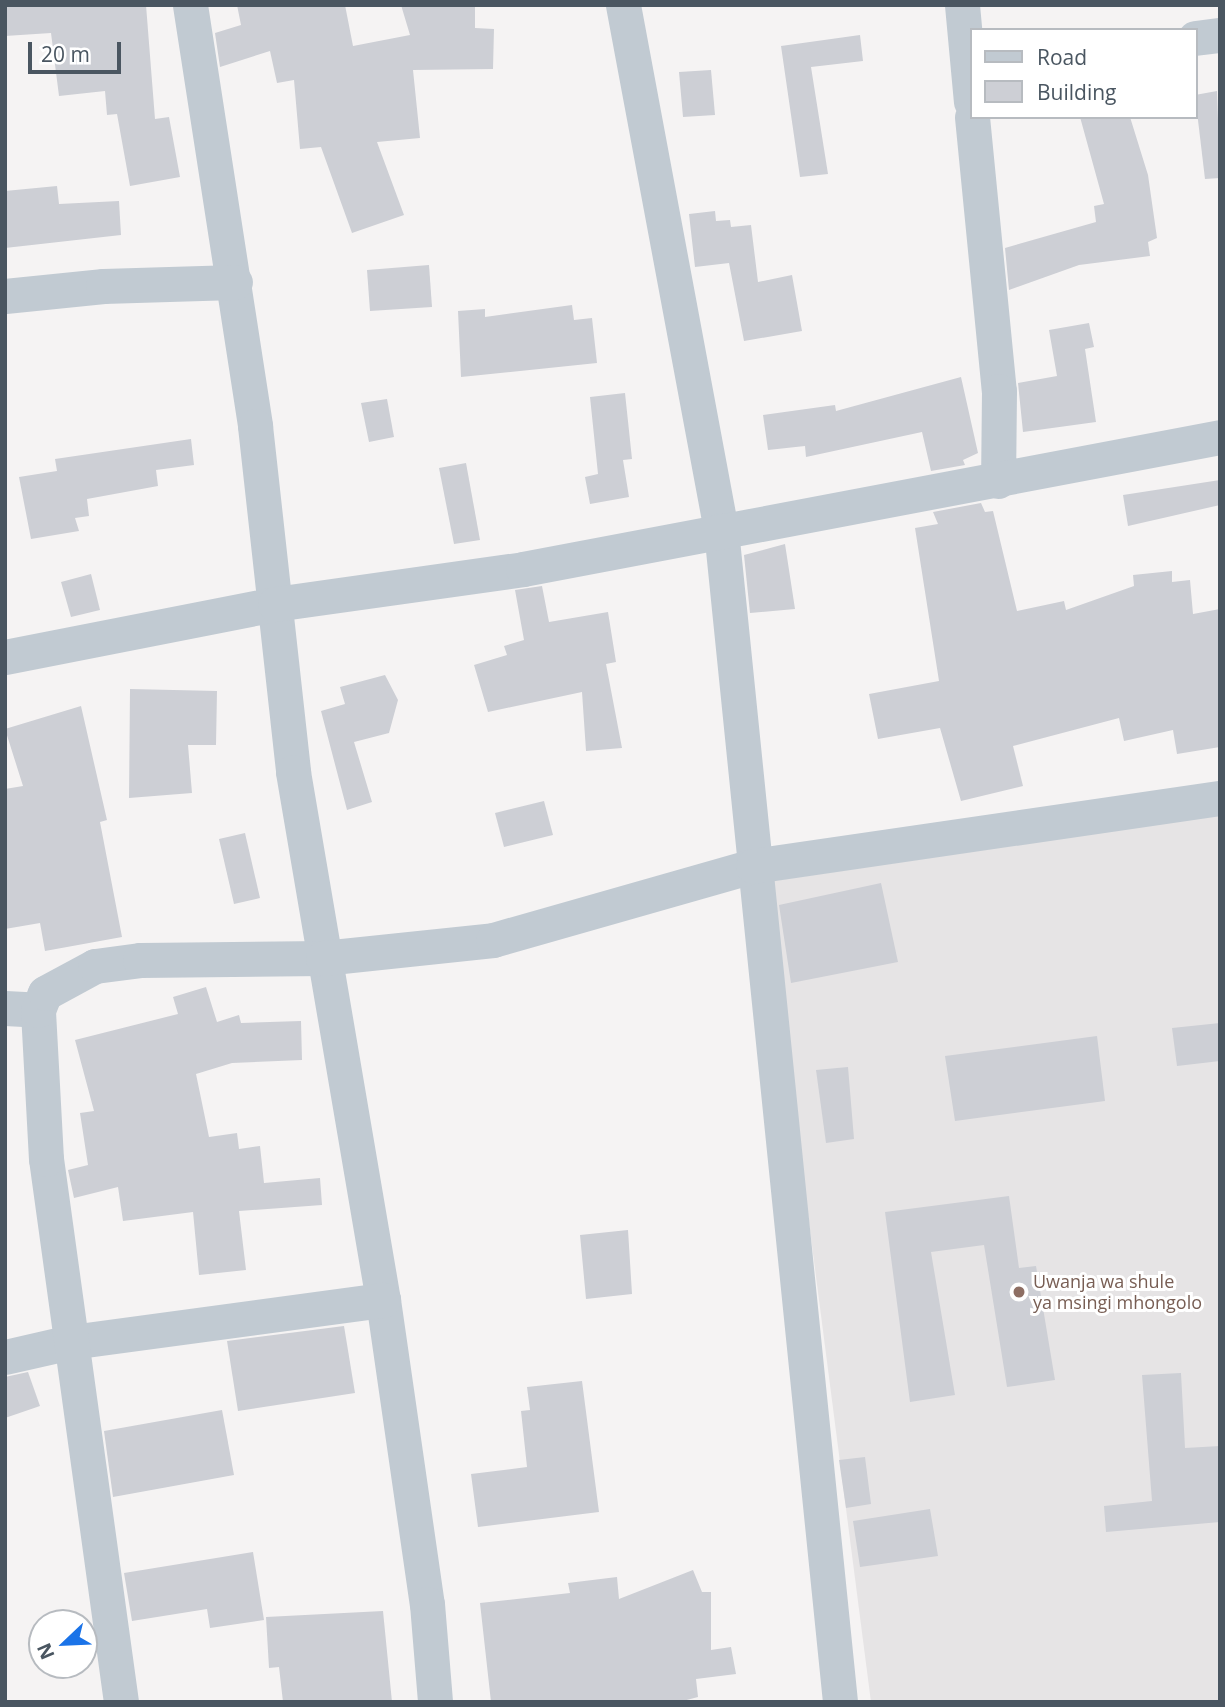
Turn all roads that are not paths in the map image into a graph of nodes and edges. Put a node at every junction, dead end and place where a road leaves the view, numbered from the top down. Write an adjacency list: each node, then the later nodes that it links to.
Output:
1 (191, 5): 8 (street)
2 (623, 5): 12 (street)
3 (962, 5): 6 (street)
4 (1220, 35): 5 (street)
5 (1197, 38)
6 (970, 57)
7 (972, 119): 11 (street)
8 (235, 282): 9 (street); 13 (street)
9 (5, 296)
10 (1220, 437): 11 (street)
11 (998, 481): 12 (street)
12 (721, 530): 13 (street); 16 (street)
13 (275, 604): 14 (street); 17 (street)
14 (5, 657)
15 (1220, 799): 16 (street)
16 (753, 866): 17 (street); 24 (street)
17 (323, 958): 18 (street); 19 (street)
18 (22, 1009): 20 (street)
19 (383, 1300): 20 (street); 23 (street)
20 (71, 1342): 21 (street); 22 (street)
21 (5, 1357)
22 (121, 1702)
23 (435, 1702)
24 (840, 1702)

